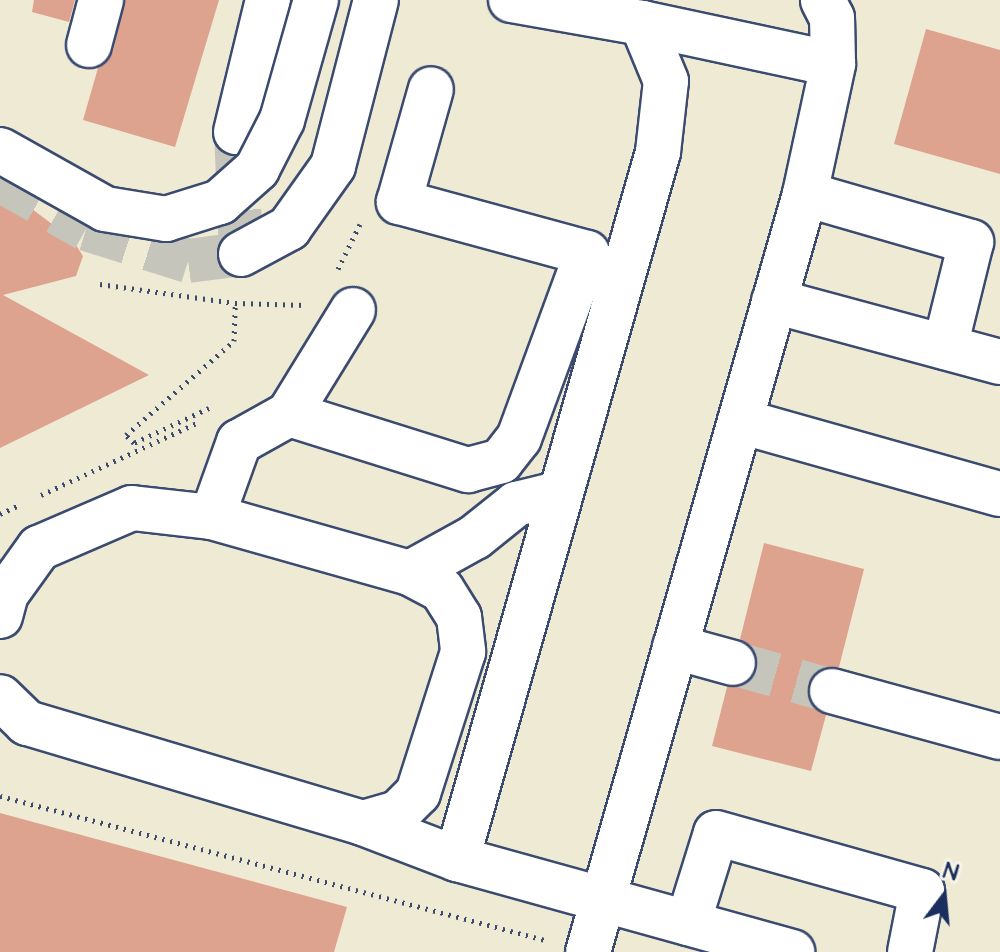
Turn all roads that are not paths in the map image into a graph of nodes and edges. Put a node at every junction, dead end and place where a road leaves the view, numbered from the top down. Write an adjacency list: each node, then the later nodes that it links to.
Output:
1 (101, 0): 8 (lane)
2 (268, 0): 11 (lane)
3 (316, 0): 12 (lane, bridge)
4 (376, 0): 14 (lane)
5 (511, 0): 7 (lane)
6 (823, 0): 9 (lane)
7 (642, 23): 9 (lane); 21 (lane)
8 (89, 45)
9 (833, 64): 13 (lane)
10 (431, 89): 19 (lane)
11 (236, 132)
12 (0, 150)
13 (805, 194): 16 (lane); 17 (lane)
14 (241, 254)
15 (334, 299): 19 (lane)
16 (774, 301): 17 (lane); 20 (lane)
17 (945, 347): 18 (lane)
18 (1000, 362)
19 (289, 414): 23 (lane)
20 (740, 421): 22 (lane); 26 (lane)
21 (561, 493): 24 (lane); 32 (lane)
22 (1000, 494)
23 (212, 517): 24 (lane); 25 (lane)
24 (410, 573): 31 (lane)
25 (0, 616)
26 (675, 647): 27 (lane); 33 (lane)
27 (733, 663)
28 (832, 691): 30 (lane)
29 (0, 697): 31 (lane)
30 (1000, 737)
31 (363, 823): 32 (lane)
32 (457, 859): 33 (lane)
33 (603, 900): 34 (lane); 35 (lane)
34 (688, 923): 36 (lane); 37 (lane)
35 (588, 952)
36 (792, 952)
37 (910, 952)

